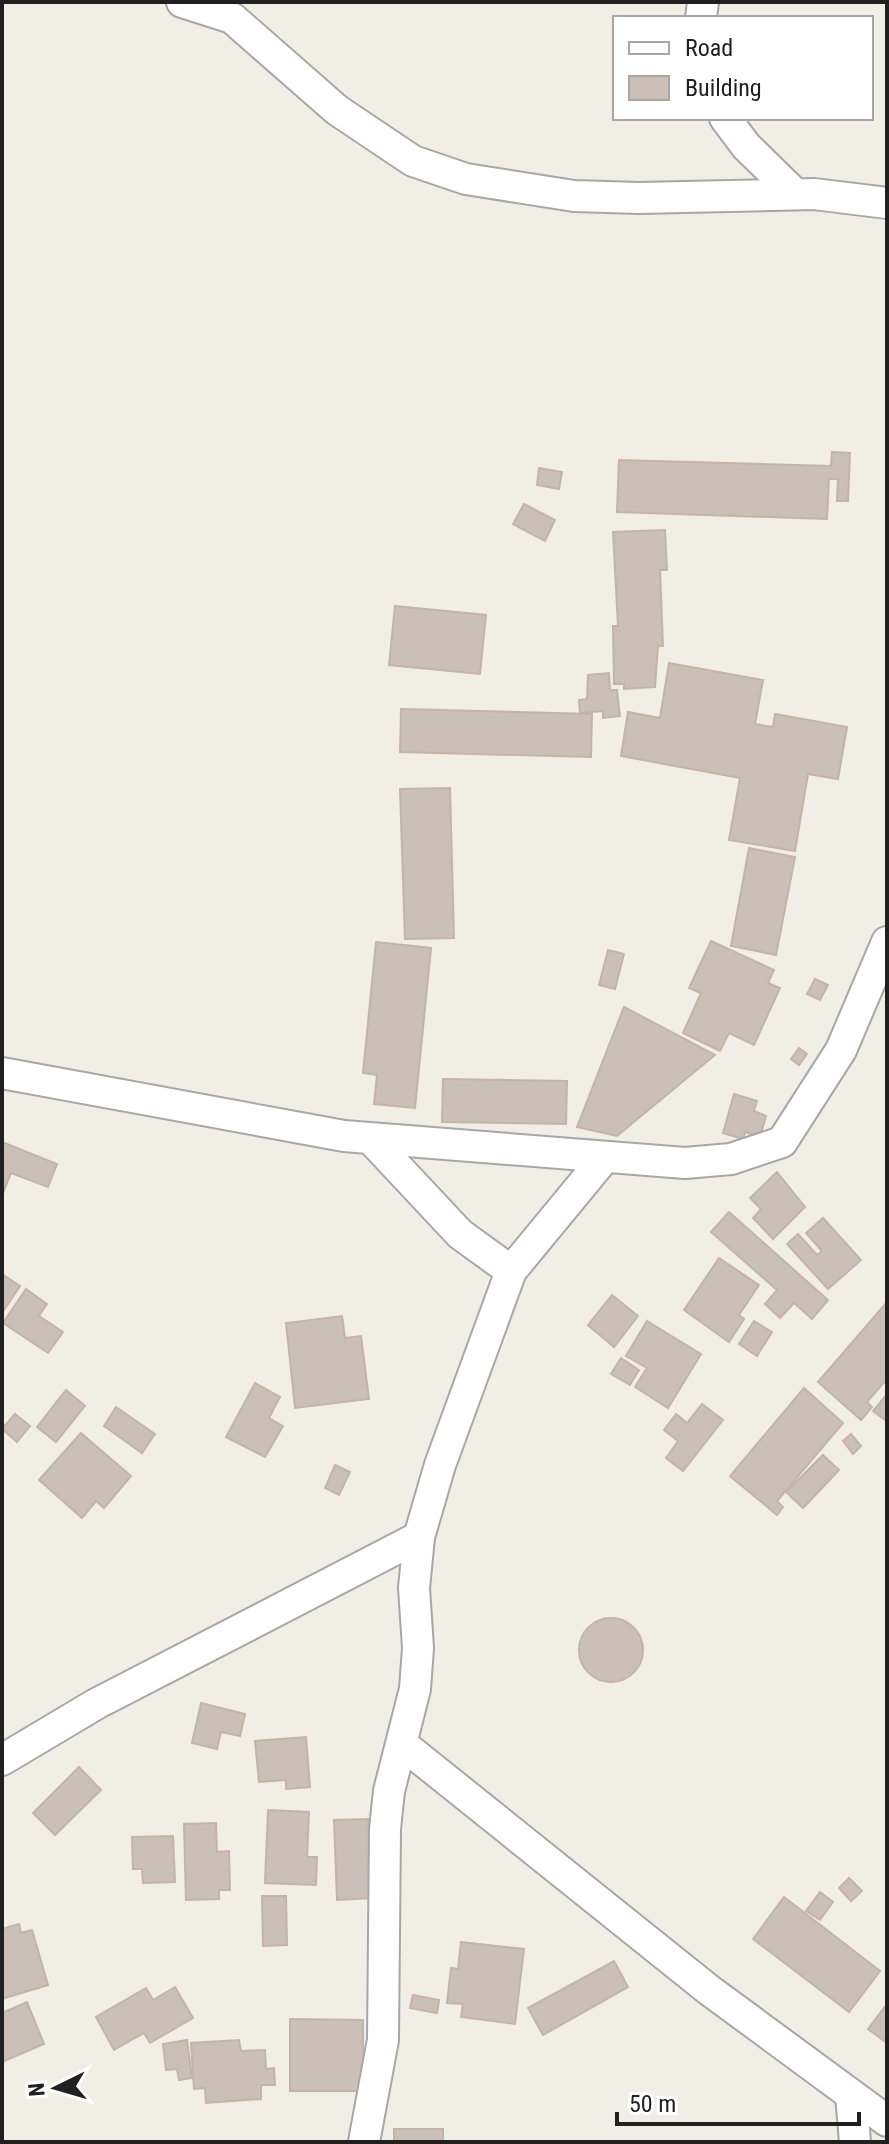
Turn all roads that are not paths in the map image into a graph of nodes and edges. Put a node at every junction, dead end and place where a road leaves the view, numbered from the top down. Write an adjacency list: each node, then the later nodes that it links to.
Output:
1 (182, 2): 2 (street)
2 (232, 10): 4 (street)
3 (726, 120): 4 (street)
4 (794, 193): 5 (street)
5 (887, 203)
6 (887, 942): 9 (street)
7 (2, 1073): 8 (street)
8 (371, 1139): 9 (street); 10 (street)
9 (605, 1157): 10 (street)
10 (511, 1271): 11 (street)
11 (419, 1537): 12 (street); 13 (street)
12 (402, 1744): 14 (street); 16 (street)
13 (2, 1760)
14 (851, 2095): 15 (street); 17 (street)
15 (887, 2121)
16 (364, 2142)
17 (855, 2142)

